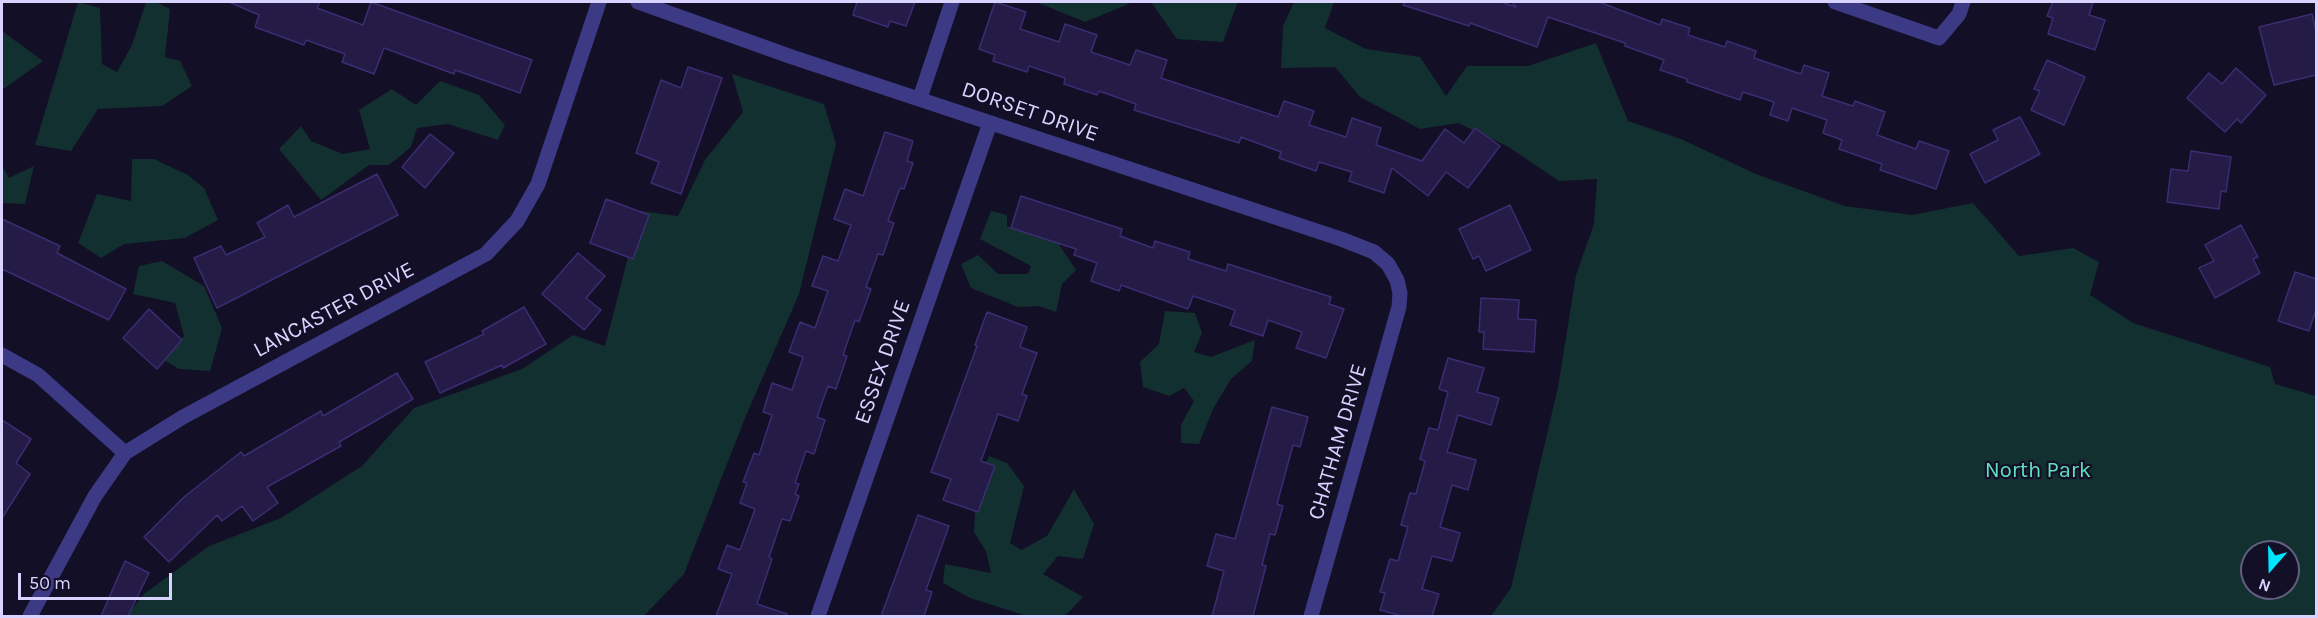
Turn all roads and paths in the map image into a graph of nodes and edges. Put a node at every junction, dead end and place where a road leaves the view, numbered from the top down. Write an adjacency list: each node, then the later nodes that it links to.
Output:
1 (599, 2): 10 (street, LANCASTER DRIVE)
2 (638, 2): 6 (street, DORSET DRIVE)
3 (952, 2): 6 (street)
4 (1834, 2): 5 (street)
5 (1963, 2)
6 (920, 98): 7 (street, DORSET DRIVE)
7 (990, 123): 8 (street, DORSET DRIVE); 12 (street, ESSEX DRIVE)
8 (1397, 280): 13 (street, CHATHAM DRIVE)
9 (2, 355): 10 (street)
10 (125, 453): 11 (street, LANCASTER DRIVE)
11 (30, 616)
12 (818, 616)
13 (1311, 616)

